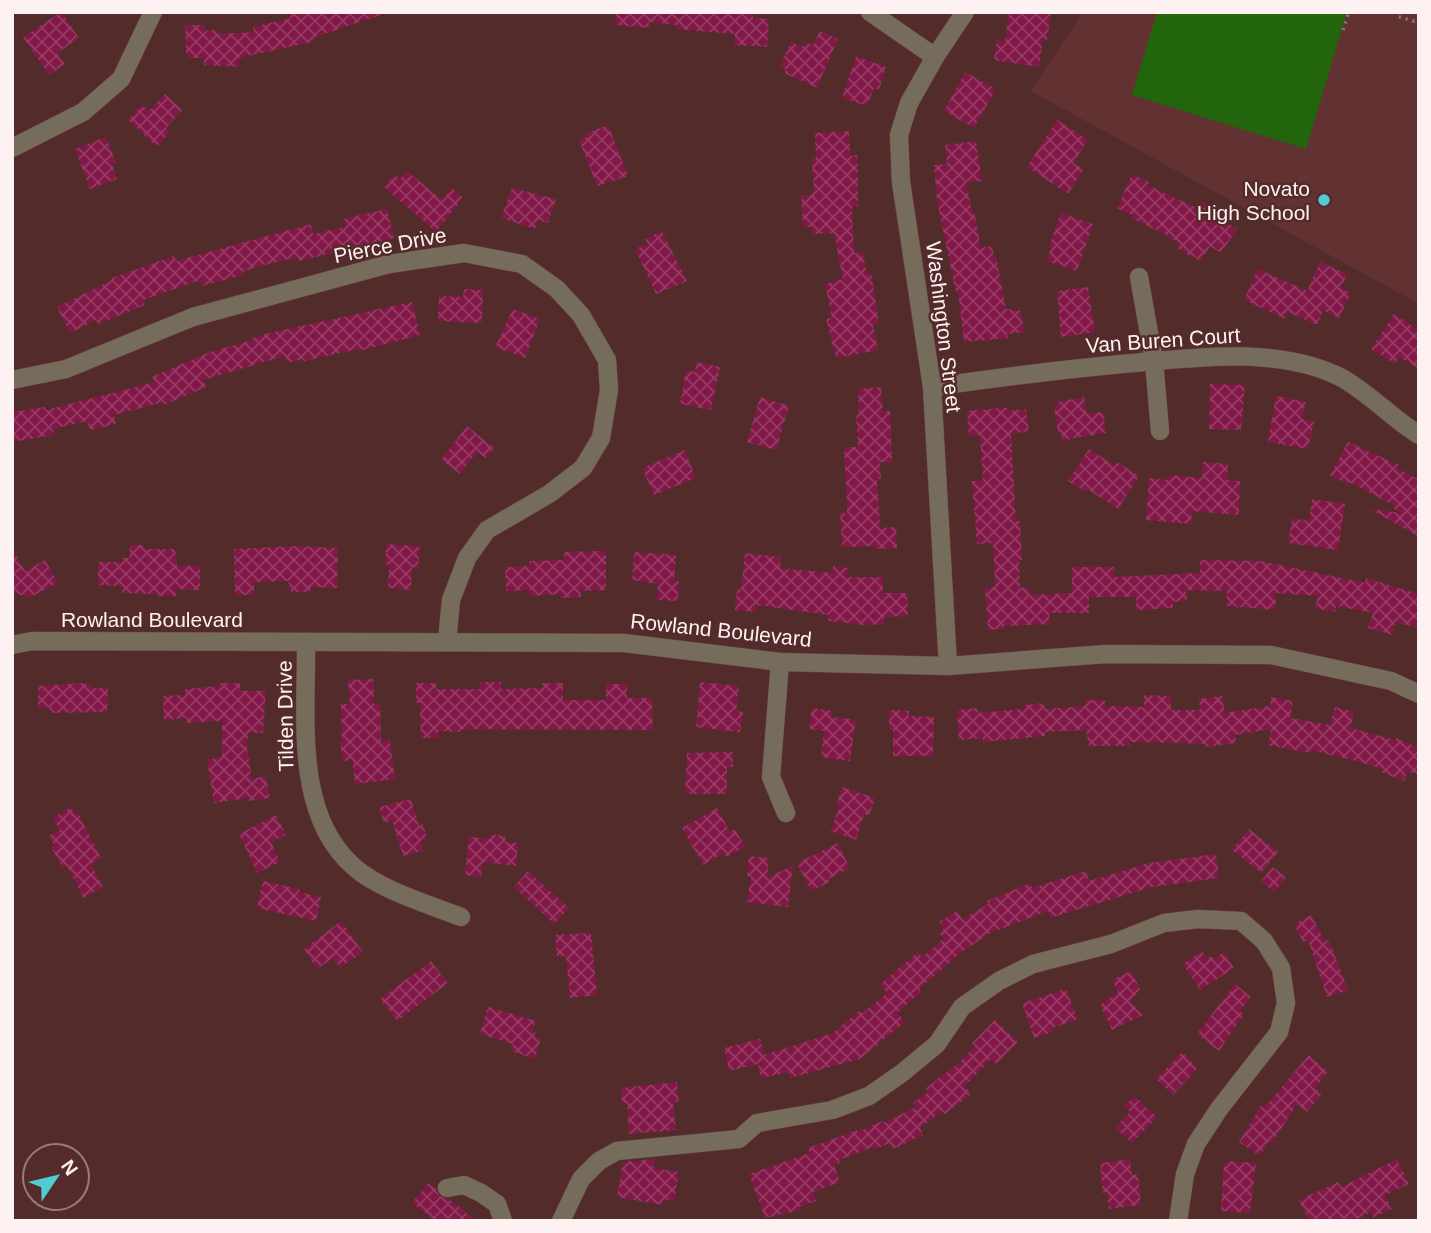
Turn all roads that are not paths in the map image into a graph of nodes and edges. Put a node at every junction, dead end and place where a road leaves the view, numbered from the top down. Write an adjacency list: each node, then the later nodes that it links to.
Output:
1 (153, 12): 5 (street)
2 (870, 12): 4 (street)
3 (965, 12): 4 (street, Washington Street)
4 (935, 57): 9 (street, Washington Street)
5 (12, 148)
6 (1139, 277): 7 (street)
7 (1154, 362): 9 (street, Van Buren Court); 10 (street); 11 (street, Van Buren Court)
8 (12, 380): 13 (street, Pierce Drive)
9 (932, 387): 16 (street, Washington Street)
10 (1160, 431)
11 (1419, 435)
12 (306, 642): 13 (street, Rowland Boulevard); 14 (street, Rowland Boulevard); 19 (street, Tilden Drive)
13 (447, 642): 15 (street, Rowland Boulevard)
14 (12, 645)
15 (780, 662): 16 (street, Rowland Boulevard); 18 (street)
16 (948, 666): 17 (street, Rowland Boulevard)
17 (1419, 694)
18 (786, 813)
19 (461, 917)
20 (447, 1188): 21 (street)
21 (503, 1221)
22 (561, 1221): 23 (street)
23 (1178, 1221)

